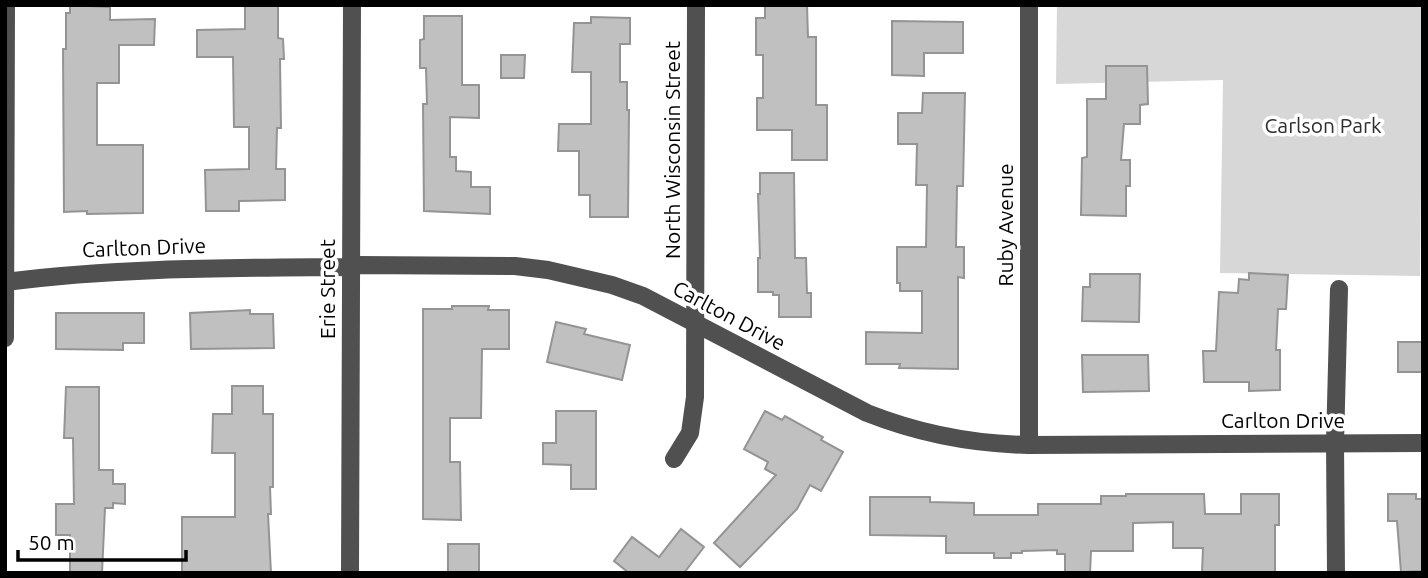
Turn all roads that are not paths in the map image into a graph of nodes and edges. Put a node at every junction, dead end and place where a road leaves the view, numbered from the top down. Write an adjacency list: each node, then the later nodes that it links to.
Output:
1 (6, 5): 6 (street)
2 (352, 5): 5 (street, Erie Street)
3 (696, 5): 8 (street, North Wisconsin Street)
4 (1029, 5): 12 (street, Ruby Avenue)
5 (351, 267): 6 (street, Carlton Drive); 8 (street, Carlton Drive); 14 (street, Erie Street)
6 (5, 282): 9 (street)
7 (1339, 289): 10 (street)
8 (695, 323): 12 (street, Carlton Drive); 13 (street, North Wisconsin Street)
9 (5, 338)
10 (1335, 443): 11 (street, Carlton Drive); 12 (street, Carlton Drive); 15 (street)
11 (1423, 443)
12 (1029, 445)
13 (674, 459)
14 (350, 573)
15 (1336, 573)

